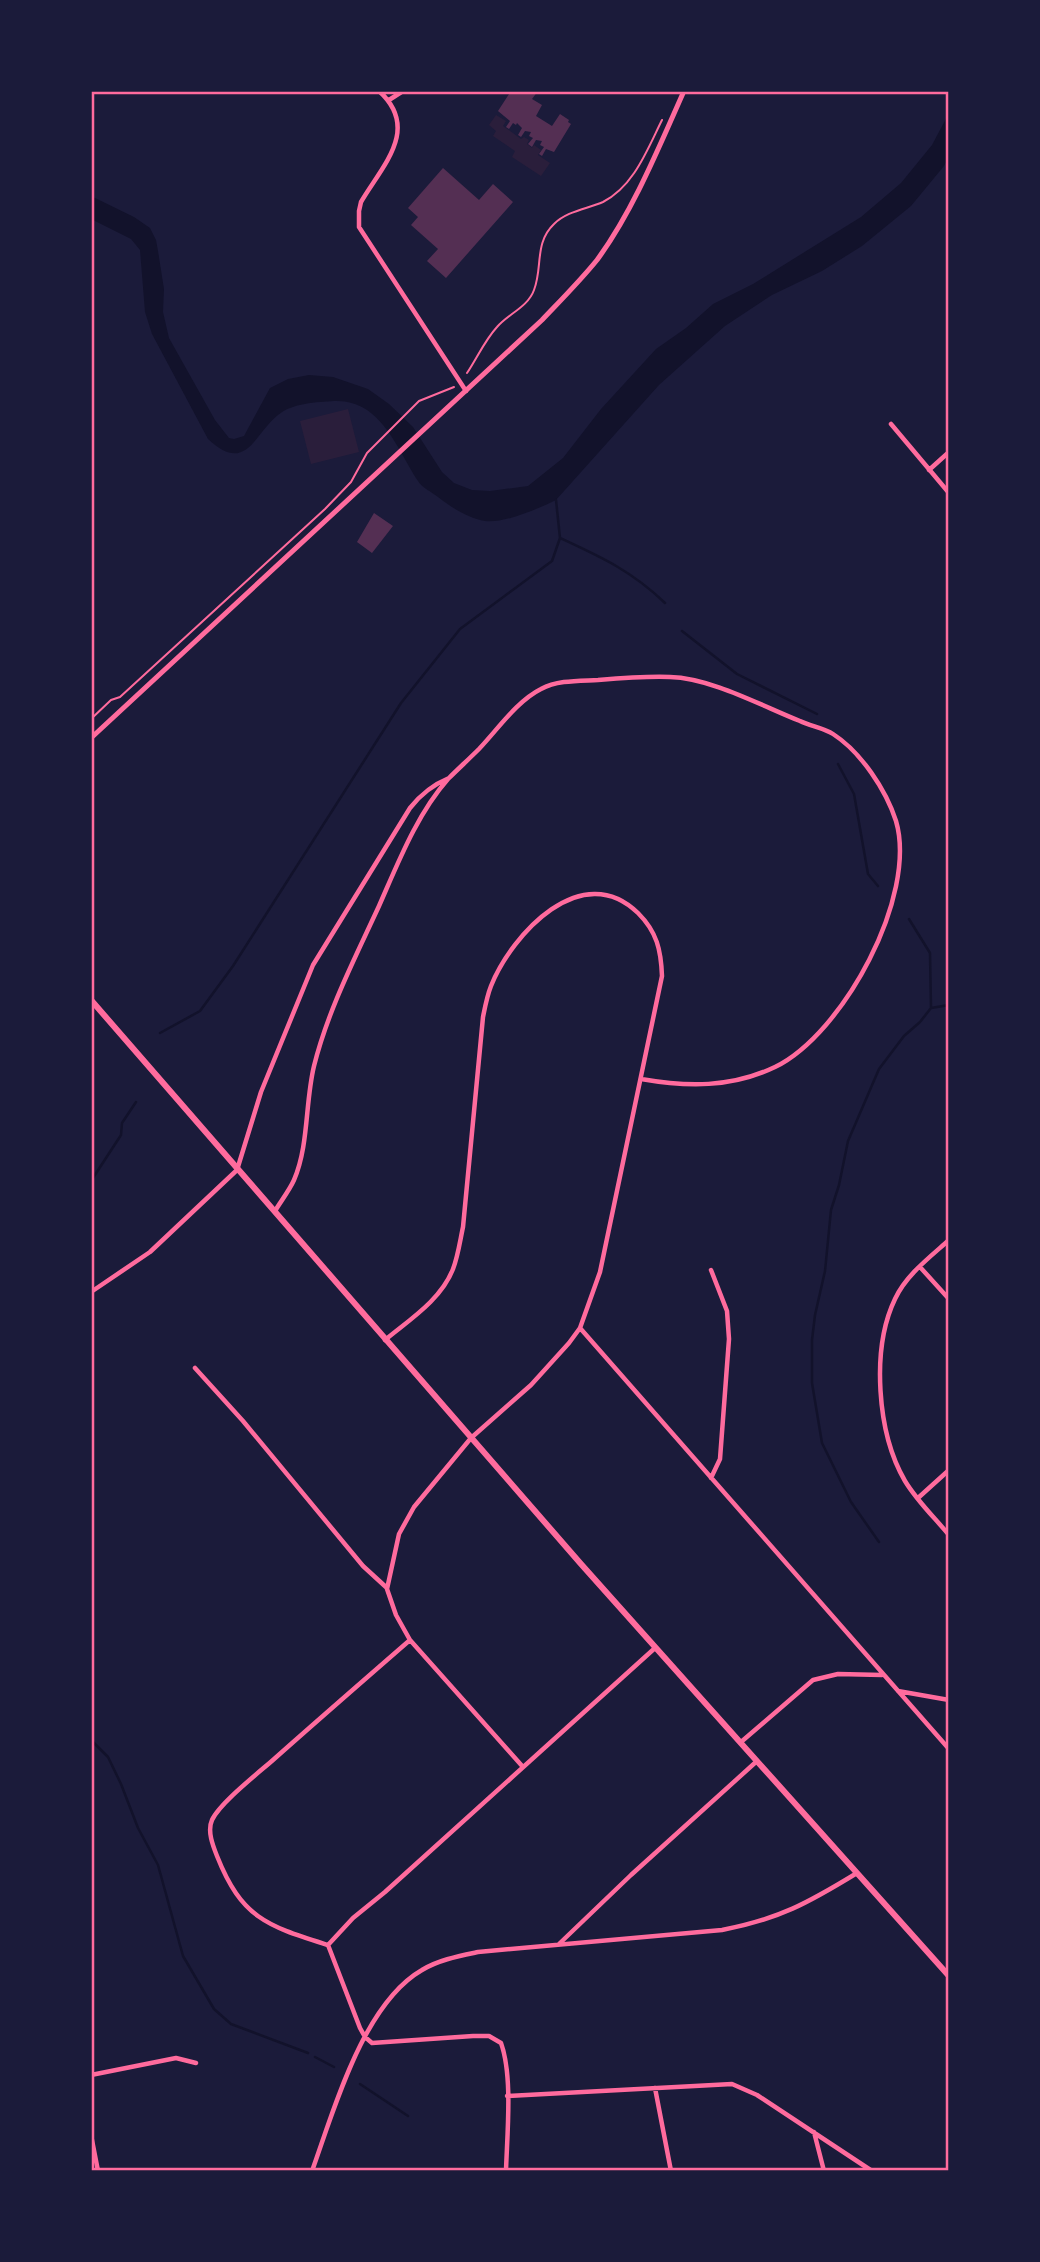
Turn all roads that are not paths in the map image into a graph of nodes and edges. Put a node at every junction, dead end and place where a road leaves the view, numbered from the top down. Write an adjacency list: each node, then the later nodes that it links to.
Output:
1 (379, 91): 4 (street)
2 (403, 91): 4 (street)
3 (684, 91): 5 (street)
4 (389, 100): 5 (street)
5 (466, 391): 10 (street)
6 (891, 424): 8 (street)
7 (949, 452): 8 (street)
8 (929, 470): 9 (street)
9 (949, 493)
10 (91, 738)
11 (450, 778): 13 (street); 14 (street); 15 (street)
12 (91, 1000): 14 (main road)
13 (640, 1079): 21 (street); 22 (street)
14 (237, 1170): 15 (main road); 19 (street)
15 (275, 1211): 22 (main road)
16 (949, 1240): 17 (street)
17 (920, 1267): 20 (street); 27 (street)
18 (711, 1270): 26 (street)
19 (91, 1292)
20 (949, 1299)
21 (580, 1328): 24 (street); 26 (street)
22 (385, 1340): 24 (main road)
23 (195, 1368): 29 (street)
24 (471, 1438): 29 (street); 31 (main road)
25 (949, 1470): 27 (street)
26 (711, 1478): 32 (street)
27 (918, 1498): 28 (street)
28 (949, 1535)
29 (387, 1589): 30 (street)
30 (410, 1640): 38 (street); 40 (street)
31 (655, 1648): 35 (main road); 38 (street)
32 (882, 1675): 33 (street); 35 (street)
33 (897, 1691): 34 (street); 36 (street)
34 (949, 1700)
35 (740, 1743): 37 (main road)
36 (949, 1749)
37 (757, 1761): 39 (main road); 41 (street)
38 (523, 1768): 40 (street)
39 (857, 1873): 41 (street); 42 (main road)
40 (328, 1945): 43 (street)
41 (558, 1945): 43 (street)
42 (949, 1976)
43 (365, 2037): 47 (street); 51 (street)
44 (196, 2063): 45 (street)
45 (91, 2075)
46 (655, 2088): 47 (street); 48 (street); 53 (street)
47 (507, 2096): 52 (street)
48 (814, 2132): 54 (street); 55 (street)
49 (91, 2135): 50 (street)
50 (99, 2171)
51 (312, 2171)
52 (506, 2171)
53 (671, 2171)
54 (824, 2171)
55 (872, 2171)

